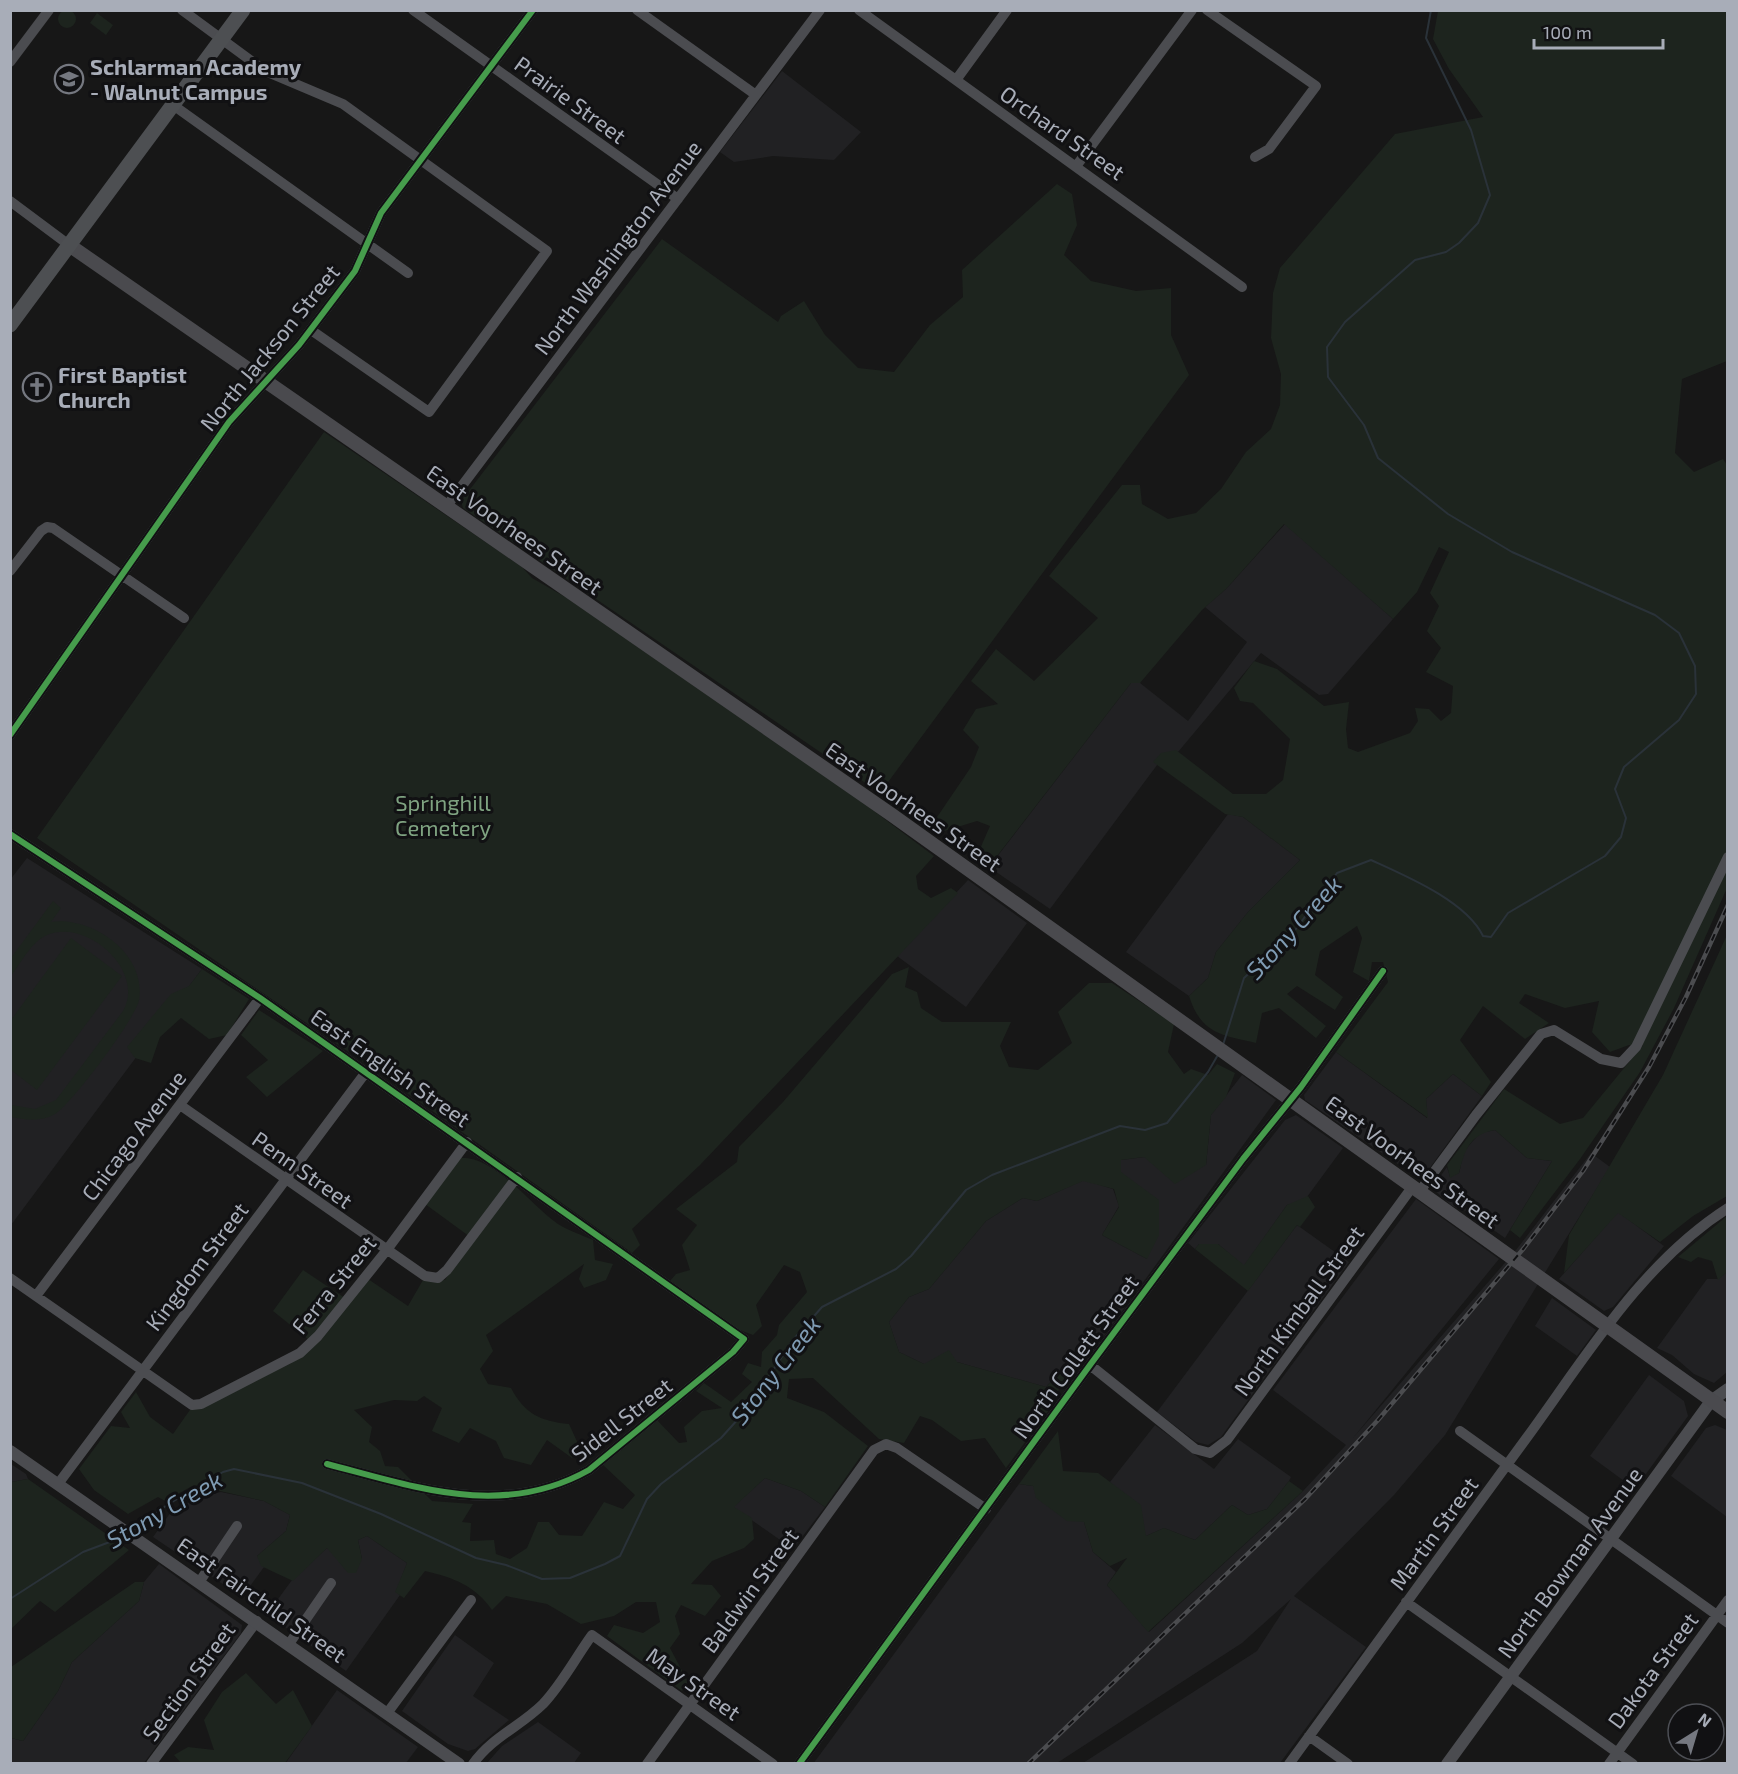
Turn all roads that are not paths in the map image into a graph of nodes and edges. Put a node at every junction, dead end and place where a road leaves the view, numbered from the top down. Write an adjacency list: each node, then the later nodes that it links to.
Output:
1 (49, 10): 13 (street)
2 (182, 10): 12 (street)
3 (243, 10): 12 (main road)
4 (413, 10): 14 (street, Prairie Street)
5 (532, 10): 14 (street, North Jackson Street)
6 (637, 10): 16 (street)
7 (820, 10): 16 (street, North Washington Avenue)
8 (859, 10): 15 (street, Orchard Street)
9 (1007, 10): 15 (street)
10 (1192, 10): 20 (street)
11 (1207, 10): 18 (street)
12 (221, 39): 17 (main road); 19 (street)
13 (10, 62)
14 (492, 66): 19 (street, North Jackson Street); 21 (street, Prairie Street)
15 (956, 80): 20 (street, Orchard Street)
16 (756, 95): 21 (street, North Washington Avenue)
17 (173, 105): 23 (street); 24 (main road)
18 (1255, 157)
19 (420, 160): 23 (street, North Jackson Street); 28 (street)
20 (1077, 165): 26 (street, Orchard Street)
21 (678, 199): 30 (street, North Washington Avenue)
22 (10, 201): 24 (street)
23 (367, 244): 25 (street); 28 (street, North Jackson Street)
24 (69, 245): 27 (main road); 29 (main road, East Voorhees Street)
25 (408, 273)
26 (1242, 286)
27 (10, 325)
28 (311, 330): 29 (street, North Jackson Street)
29 (264, 381): 30 (main road, East Voorhees Street); 32 (street, North Jackson Street)
30 (446, 507): 40 (main road, East Voorhees Street)
31 (10, 571): 32 (street)
32 (122, 574): 33 (street); 34 (street, North Jackson Street)
33 (184, 618)
34 (10, 735)
35 (10, 834): 38 (street, East English Street)
36 (1728, 857): 45 (street, North Kimball Street)
37 (1383, 971): 40 (street, North Collett Street)
38 (260, 998): 39 (street, East English Street); 41 (street, Chicago Avenue)
39 (366, 1071): 42 (street, East English Street); 44 (street, Kingdom Street)
40 (1291, 1099): 45 (main road, East Voorhees Street); 52 (street, North Collett Street)
41 (180, 1105): 44 (street, Penn Street); 49 (street, Chicago Avenue)
42 (467, 1142): 43 (street, East English Street); 47 (street, Ferra Street)
43 (517, 1177): 47 (street, Penn Street); 51 (street, East English Street)
44 (285, 1181): 47 (street, Penn Street); 53 (street, Kingdom Street)
45 (1417, 1188): 50 (main road, East Voorhees Street); 52 (street, North Kimball Street)
46 (1728, 1208): 50 (street, Martin Street)
47 (386, 1251): 53 (street, Ferra Street)
48 (10, 1278): 49 (street)
49 (36, 1296): 53 (street)
50 (1608, 1326): 55 (main road, East Voorhees Street); 60 (street, Martin Street)
51 (744, 1339): 59 (street, Sidell Street)
52 (1090, 1365): 62 (street, North Collett Street)
53 (142, 1371): 61 (street, Kingdom Street)
54 (1728, 1389): 55 (street, North Bowman Avenue)
55 (1711, 1401): 56 (main road, East Voorhees Street); 64 (street, North Bowman Avenue)
56 (1728, 1412)
57 (1460, 1431): 60 (street)
58 (10, 1451): 61 (street, East Fairchild Street)
59 (327, 1464)
60 (1506, 1465): 64 (street); 69 (street, Martin Street)
61 (58, 1484): 65 (street, East Fairchild Street)
62 (986, 1509): 75 (street, Baldwin Street); 84 (street, North Collett Street)
63 (237, 1526): 65 (street)
64 (1611, 1540): 70 (street); 74 (street, North Bowman Avenue)
65 (200, 1581): 71 (street, East Fairchild Street)
66 (331, 1583): 73 (street)
67 (471, 1600): 76 (street)
68 (1728, 1600): 70 (street, Dakota Street)
69 (1406, 1602): 74 (street); 77 (street, Martin Street)
70 (1716, 1615): 72 (street); 78 (street, Dakota Street)
71 (256, 1621): 73 (street, East Fairchild Street); 79 (street, Section Street)
72 (1728, 1623)
73 (289, 1644): 76 (street, East Fairchild Street)
74 (1511, 1676): 78 (street); 87 (street, North Bowman Avenue)
75 (690, 1704): 81 (street, May Street); 82 (street, Baldwin Street); 83 (street, May Street)
76 (388, 1712): 80 (street, East Fairchild Street)
77 (1309, 1736): 85 (street, Martin Street); 86 (street)
78 (1617, 1752): 88 (street, Dakota Street); 89 (street)
79 (151, 1764)
80 (459, 1764)
81 (473, 1764)
82 (647, 1764)
83 (773, 1764)
84 (799, 1764)
85 (1289, 1764)
86 (1348, 1764)
87 (1447, 1764)
88 (1609, 1764)
89 (1633, 1764)

